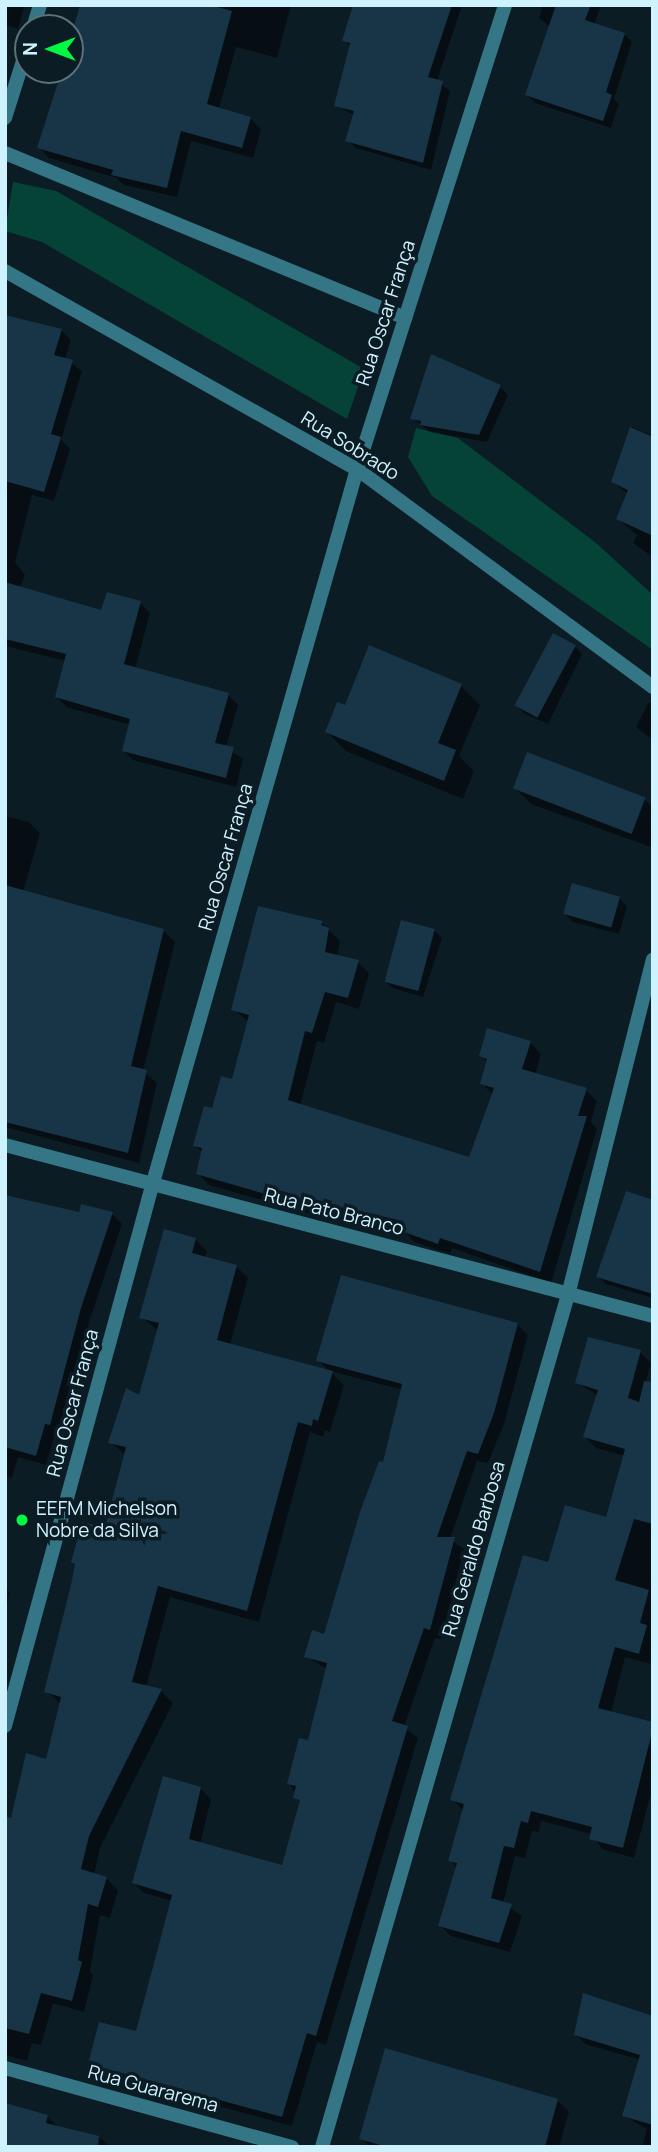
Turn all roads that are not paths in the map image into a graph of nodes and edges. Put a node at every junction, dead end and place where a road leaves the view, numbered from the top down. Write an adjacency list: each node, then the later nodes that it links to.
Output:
1 (505, 5): 6 (street, Rua Oscar França)
2 (16, 84): 3 (street)
3 (5, 118)
4 (5, 153): 6 (street)
5 (5, 271): 7 (street, Rua Sobrado)
6 (405, 318): 7 (street, Rua Oscar França)
7 (357, 469): 8 (street, Rua Sobrado); 11 (street, Rua Oscar França)
8 (653, 687)
9 (653, 959): 12 (street, Rua Geraldo Barbosa)
10 (5, 1145): 11 (street, Rua Pato Branco)
11 (152, 1186): 12 (street, Rua Pato Branco); 14 (street, Rua Oscar França)
12 (569, 1291): 13 (street, Rua Pato Branco); 17 (street, Rua Geraldo Barbosa)
13 (653, 1316)
14 (5, 1726)
15 (5, 2068): 16 (street, Rua Guararema)
16 (292, 2147)
17 (321, 2147)

